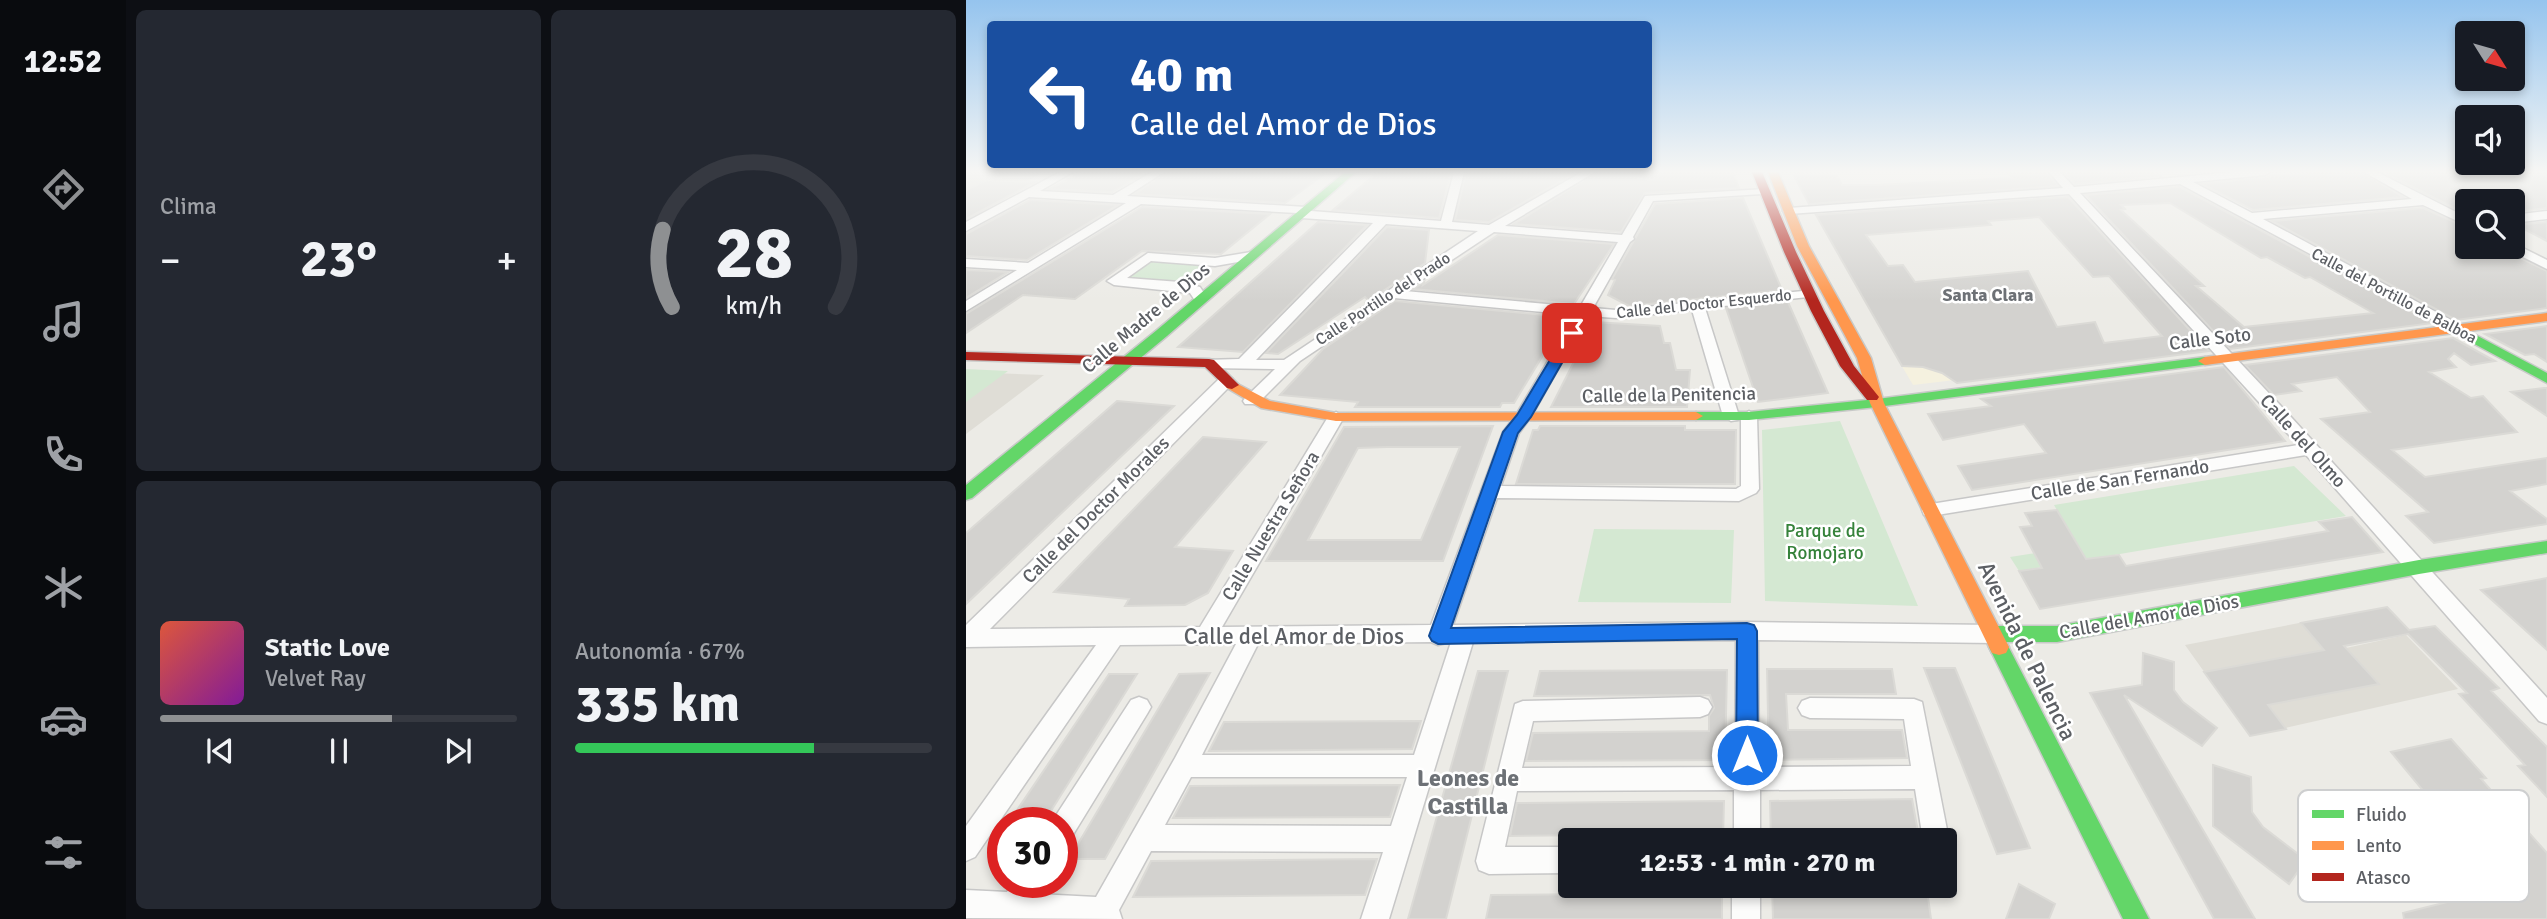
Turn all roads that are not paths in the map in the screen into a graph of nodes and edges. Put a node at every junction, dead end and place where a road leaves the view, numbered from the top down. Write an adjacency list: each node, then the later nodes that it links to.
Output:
1 (989, 215): 18 (street)
2 (1115, 215): 25 (street)
3 (1301, 215): 22 (main road, Calle Madre de Dios)
4 (1337, 215): 16 (street)
5 (1448, 215): 17 (street)
6 (1517, 215): 19 (street, Calle Portillo del Prado)
7 (1640, 215): 20 (street)
8 (1772, 215): 26 (main road, Avenida de Palencia)
9 (1791, 215): 43 (main road, Avenida de Palencia)
10 (2092, 215): 35 (street, Calle del Olmo)
11 (2245, 215): 14 (street, Calle del Portillo de Balboa)
12 (2283, 215): 14 (street)
13 (2547, 215): 15 (street)
14 (2251, 218): 33 (street, Calle del Portillo de Balboa)
15 (2525, 218)
16 (1384, 219): 17 (street); 38 (street)
17 (1446, 224): 19 (street)
18 (966, 227)
19 (1495, 228): 20 (street); 27 (street, Calle Portillo del Prado)
20 (1628, 239): 31 (street)
21 (2525, 253): 24 (street)
22 (1251, 256): 28 (main road, Calle Madre de Dios); 28 (street)
23 (966, 263): 25 (street)
24 (2545, 263)
25 (1029, 267): 30 (street)
26 (1808, 293): 29 (street, Calle del Doctor Esquerdo); 43 (main road, Avenida de Palencia)
27 (1390, 294): 31 (street, Calle del Doctor Esquerdo); 39 (street, Calle Portillo del Prado)
28 (1201, 299): 36 (main road, Calle Madre de Dios)
29 (1697, 305): 31 (street, Calle del Doctor Esquerdo); 44 (street)
30 (966, 307)
31 (1585, 312): 46 (street)
32 (2547, 317): 33 (main road, Calle Soto)
33 (2459, 330): 35 (main road, Calle Soto); 40 (main road, Calle del Portillo de Balboa)
34 (966, 356): 36 (main road)
35 (2227, 358): 43 (main road, Calle Soto); 47 (street, Calle del Olmo)
36 (1127, 361): 37 (main road); 49 (main road, Calle Madre de Dios)
37 (1209, 363): 38 (street); 41 (main road)
38 (1244, 363): 39 (street)
39 (1286, 365): 42 (street, Calle Portillo del Prado)
40 (2547, 379)
41 (1226, 381): 42 (main road); 58 (street, Calle del Doctor Morales)
42 (1251, 401): 45 (main road, Calle de la Penitencia)
43 (1877, 402): 44 (main road, Calle de la Penitencia); 50 (main road, Avenida de Palencia)
44 (1740, 416): 46 (main road, Calle de la Penitencia); 48 (street)
45 (1336, 417): 46 (main road, Calle de la Penitencia); 57 (street, Calle Nuestra Señora)
46 (1523, 417): 48 (street)
47 (2309, 449): 50 (street, Calle de San Fernando); 52 (street, Calle del Olmo)
48 (1489, 492): 56 (street)
49 (966, 494)
50 (1931, 510): 54 (main road, Avenida de Palencia)
51 (2547, 547): 52 (main road, Calle del Amor de Dios)
52 (2419, 568): 54 (main road, Calle del Amor de Dios); 63 (street, Calle del Olmo)
53 (1747, 631): 54 (street, Calle del Amor de Dios); 56 (street, Calle del Amor de Dios); 67 (street)
54 (1994, 634): 83 (main road, Avenida de Palencia)
55 (1252, 635): 56 (street, Calle del Amor de Dios); 57 (street, Calle del Amor de Dios); 64 (street)
56 (1451, 635): 65 (street)
57 (1206, 636): 59 (street, Calle del Amor de Dios)
58 (967, 638): 59 (street, Calle del Amor de Dios)
59 (1113, 638): 74 (street)
60 (1139, 707): 69 (street)
61 (1700, 707): 68 (street)
62 (1810, 708): 66 (street)
63 (2547, 714)
64 (1184, 766): 65 (street); 72 (street)
65 (1423, 766): 73 (street)
66 (1926, 777): 67 (street); 71 (street)
67 (1747, 778): 68 (street); 70 (street)
68 (1507, 780): 75 (street)
69 (1076, 807)
70 (1746, 828)
71 (1935, 828)
72 (1145, 838): 73 (street); 80 (street)
73 (1400, 839): 81 (street)
74 (966, 848)
75 (1558, 860)
76 (1019, 898): 79 (street)
77 (1746, 898): 82 (street)
78 (966, 904): 79 (street)
79 (1014, 906): 80 (street)
80 (1106, 915)
81 (1375, 919)
82 (1746, 919)
83 (2136, 919)

